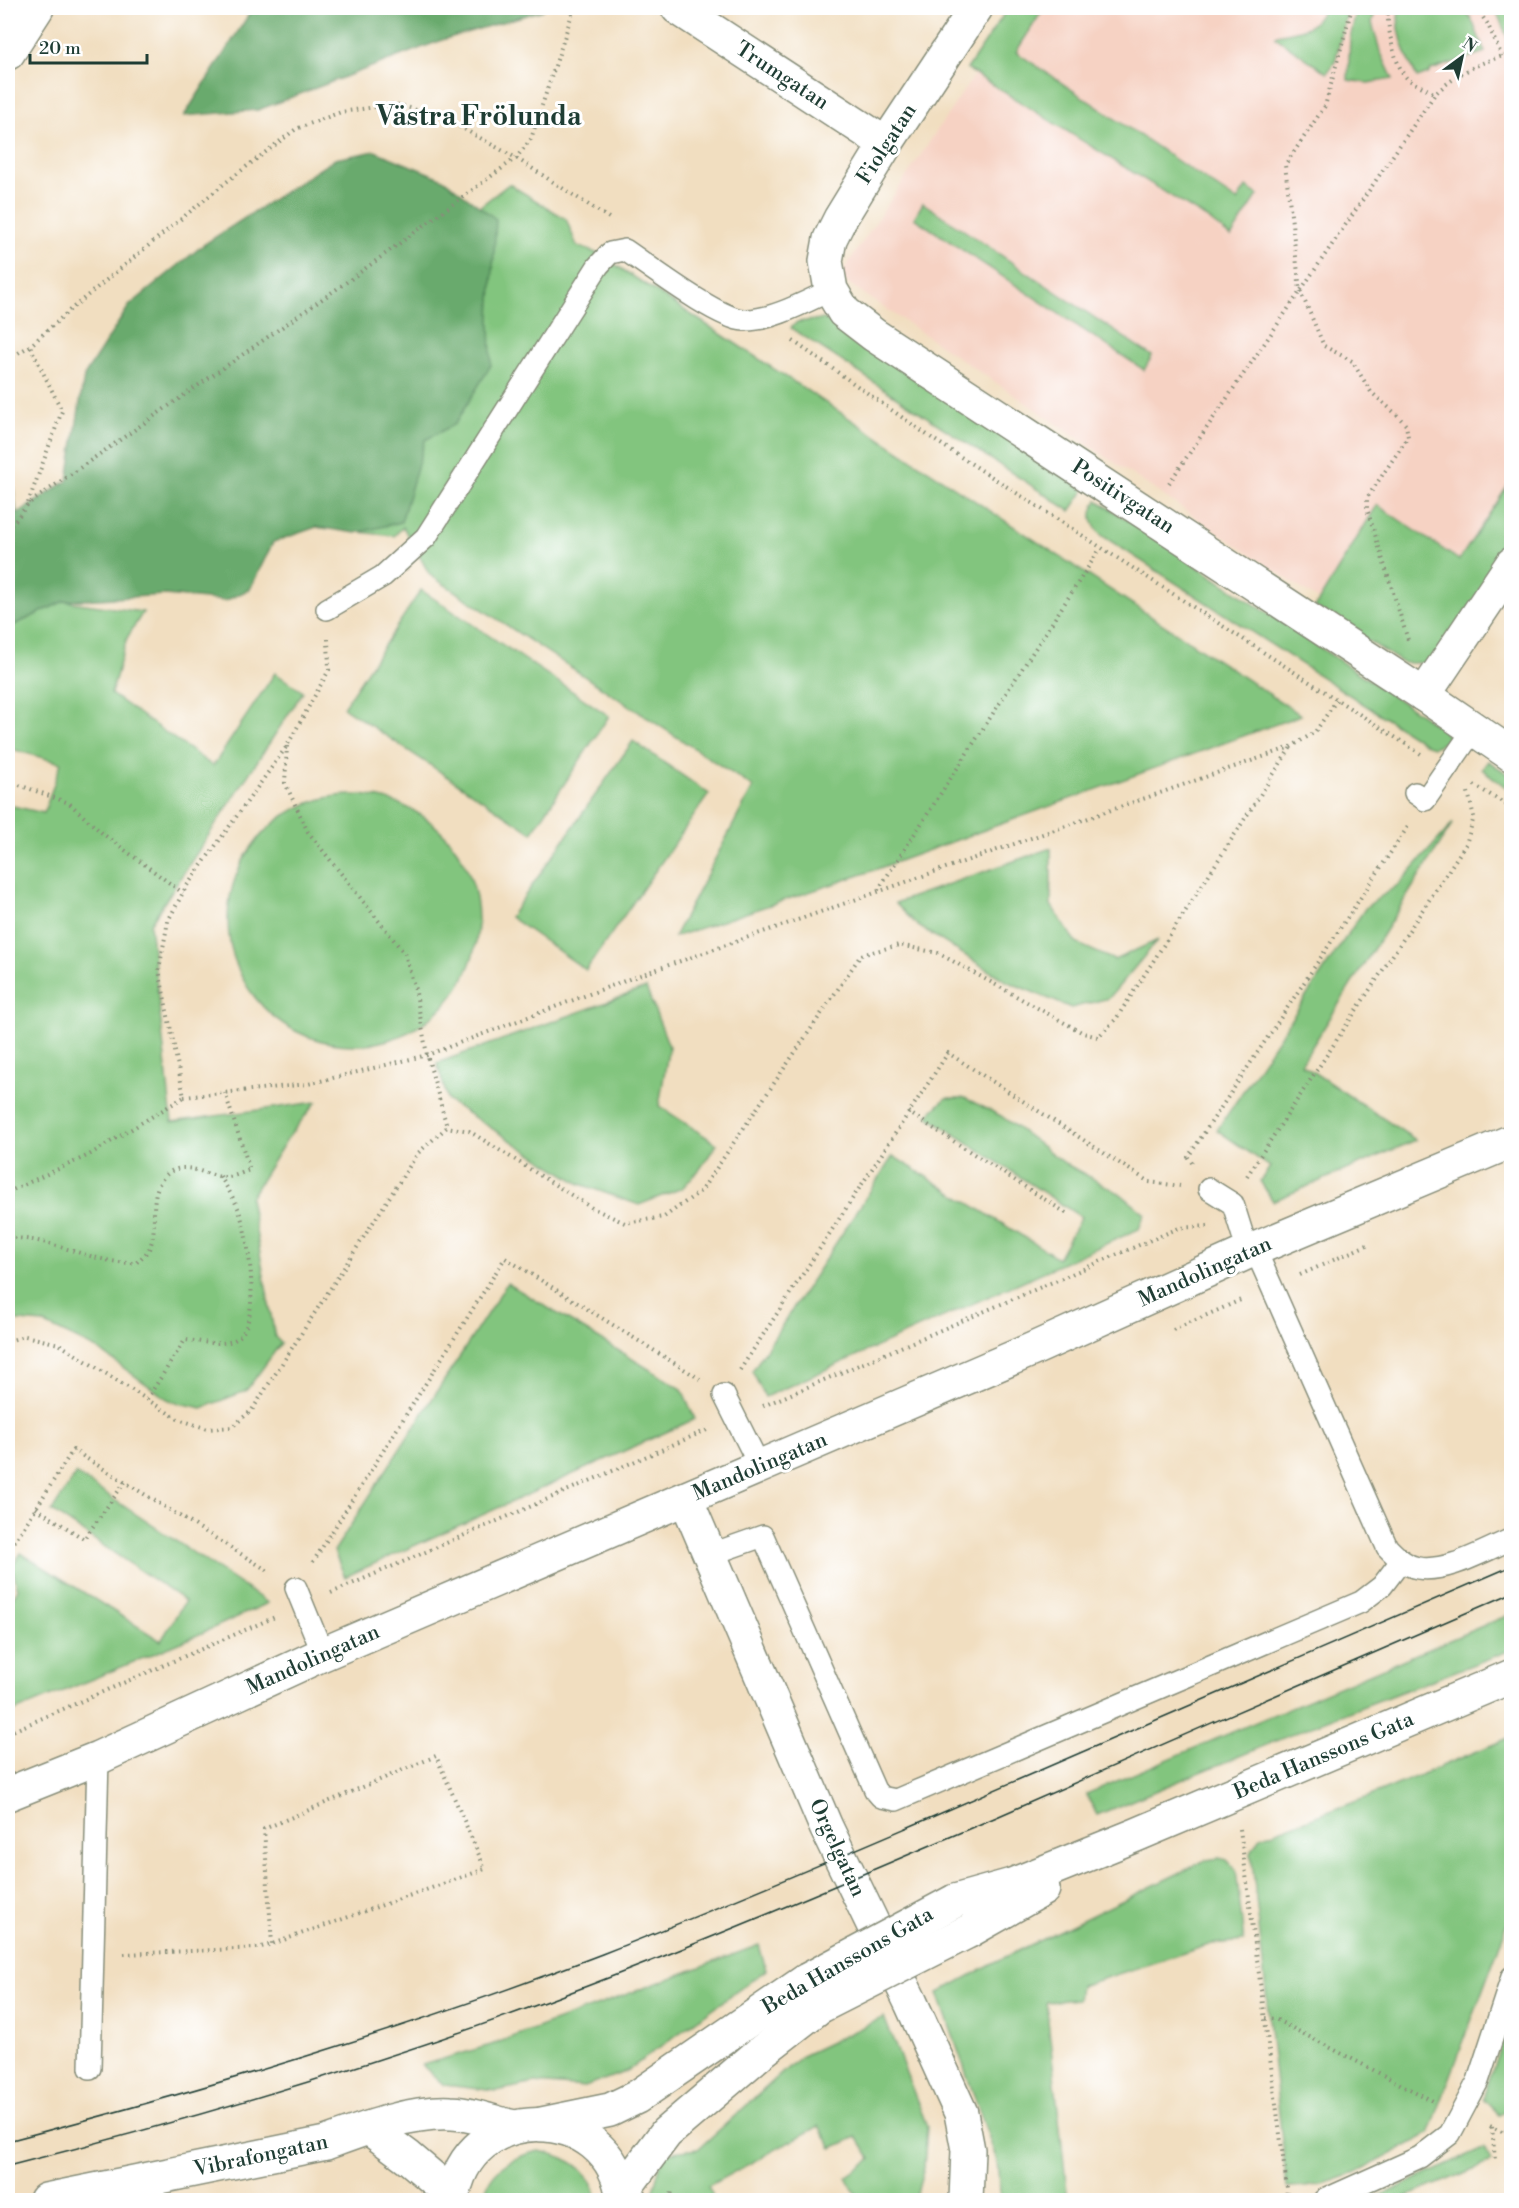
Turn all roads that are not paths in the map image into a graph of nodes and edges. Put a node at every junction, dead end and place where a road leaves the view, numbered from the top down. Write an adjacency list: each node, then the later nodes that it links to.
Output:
1 (37, 8): 4 (street)
2 (678, 8): 5 (street, Trumgatan)
3 (976, 8): 5 (street, Fiolgatan)
4 (8, 53)
5 (886, 144): 6 (street, Fiolgatan)
6 (831, 290): 8 (lane); 9 (street, Positivgatan)
7 (1512, 564): 9 (street)
8 (327, 609)
9 (1424, 695): 10 (street, Positivgatan)
10 (1474, 729): 11 (street, Positivgatan); 12 (lane)
11 (1512, 755)
12 (1420, 797)
13 (1512, 1141): 15 (street, Mandolingatan)
14 (1209, 1189): 15 (lane)
15 (1247, 1242): 17 (street, Mandolingatan); 21 (lane)
16 (724, 1395): 17 (lane)
17 (760, 1467): 18 (street, Mandolingatan)
18 (686, 1499): 20 (street, Orgelgatan); 23 (street, Mandolingatan)
19 (1512, 1539): 21 (lane)
20 (709, 1555): 21 (lane); 36 (street, Orgelgatan)
21 (1401, 1561)
22 (299, 1597): 23 (lane)
23 (323, 1654): 25 (street, Mandolingatan)
24 (1512, 1676): 27 (street, Beda Hanssons Gata)
25 (98, 1758): 26 (street, Mandolingatan); 30 (lane)
26 (8, 1794)
27 (1136, 1835): 29 (street, Beda Hanssons Gata, bridge); 29 (street, Beda Hanssons Gata, bridge)
28 (1512, 1977): 37 (lane)
29 (813, 1993): 31 (street, Beda Hanssons Gata); 33 (street, Beda Hanssons Gata)
30 (90, 2068)
31 (528, 2125): 32 (street, Vibrafongatan); 33 (street, Vibrafongatan); 34 (street)
32 (369, 2127): 34 (street); 35 (street, Vibrafongatan)
33 (623, 2196)
34 (454, 2198)
35 (46, 2200)
36 (966, 2200)
37 (1324, 2200)

